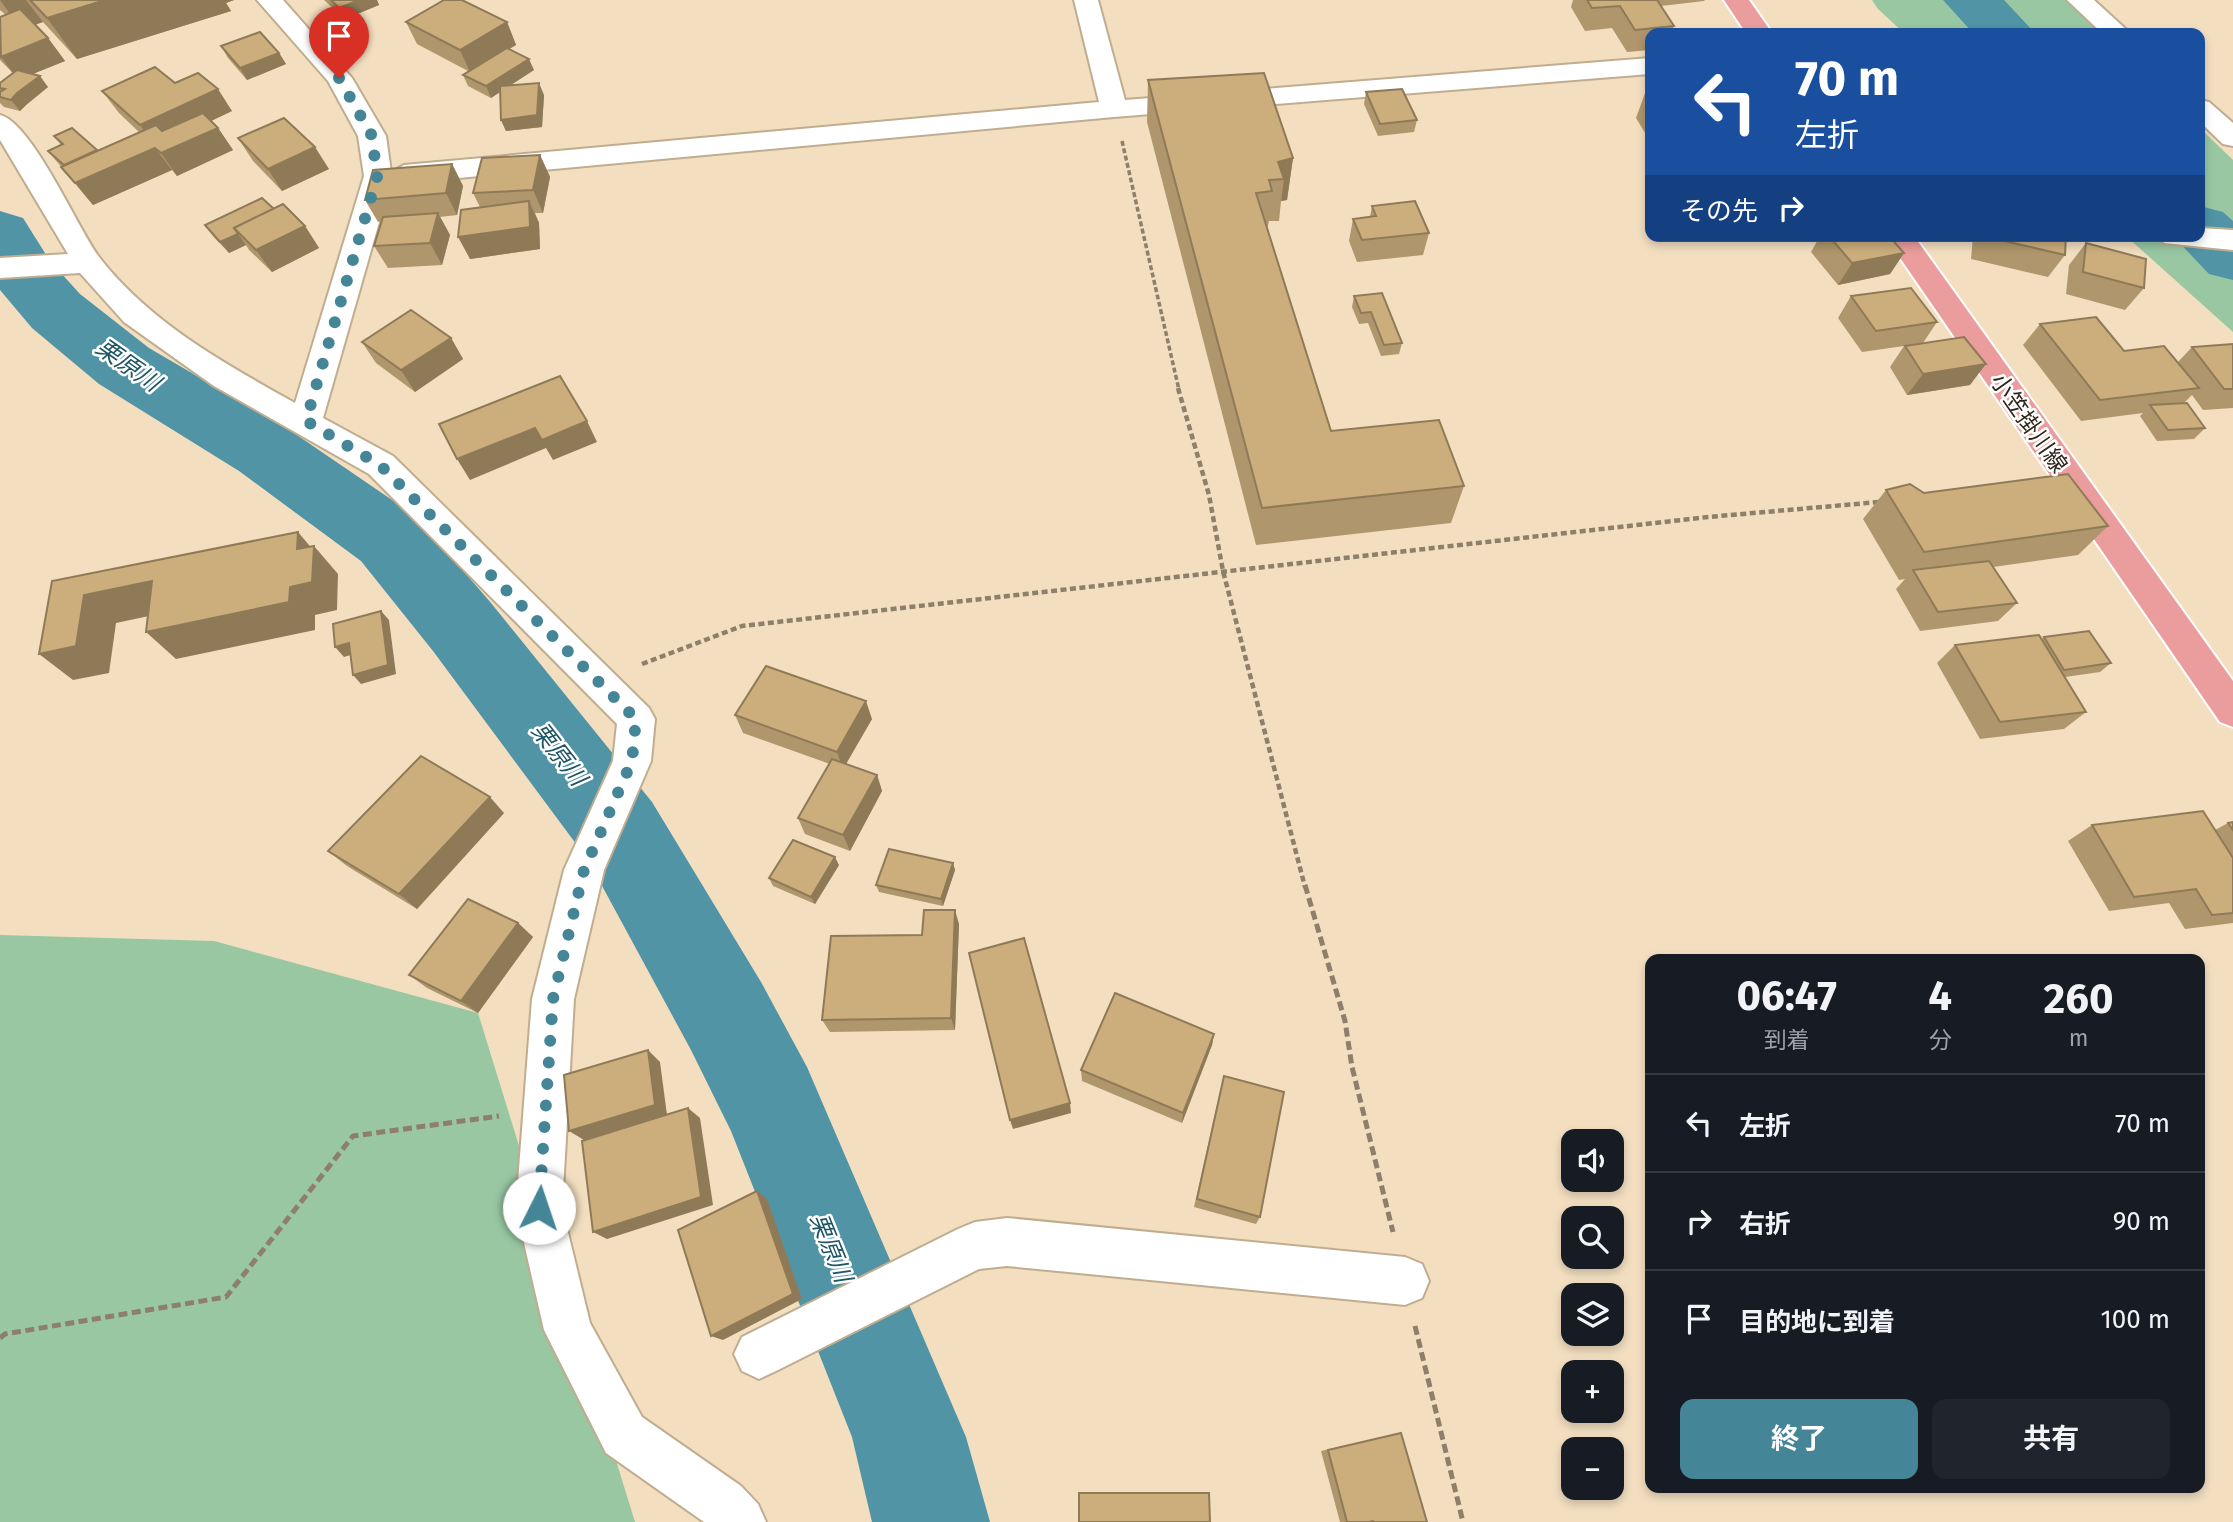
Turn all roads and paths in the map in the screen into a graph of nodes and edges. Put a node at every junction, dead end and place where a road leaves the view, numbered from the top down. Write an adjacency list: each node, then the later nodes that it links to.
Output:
1 (269, 0): 12 (street)
2 (1086, 0): 8 (street)
3 (1736, 0): 5 (main road)
4 (2079, 0): 6 (street)
5 (1756, 28)
6 (2110, 28)
7 (1645, 65): 8 (street)
8 (1114, 109): 12 (street); 20 (path)
9 (2205, 113): 11 (street)
10 (0, 123): 16 (street)
11 (2233, 138)
12 (377, 177): 18 (street)
13 (2205, 238): 14 (street)
14 (2233, 240)
15 (1903, 242): 22 (main road, 小笠掛川線)
16 (88, 263): 17 (street); 18 (street)
17 (0, 268)
18 (306, 421): 21 (street)
19 (1883, 502): 20 (path)
20 (1223, 571): 21 (path); 24 (path)
21 (595, 681): 27 (street)
22 (2233, 712)
23 (509, 1115): 25 (path)
24 (1405, 1281): 26 (street); 28 (path)
25 (0, 1338)
26 (759, 1354)
27 (740, 1522)
28 (1463, 1522)

